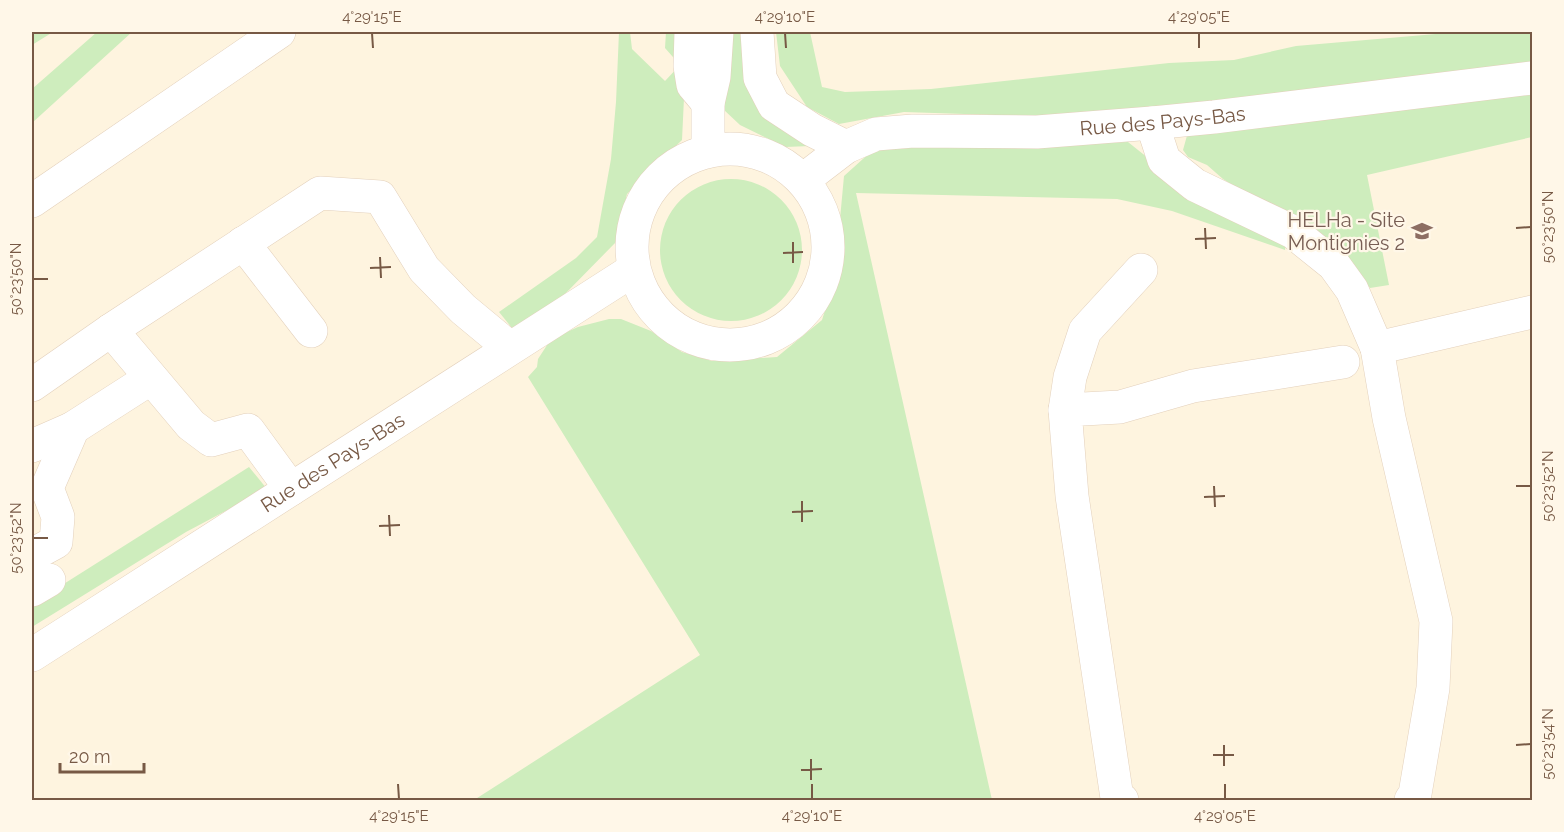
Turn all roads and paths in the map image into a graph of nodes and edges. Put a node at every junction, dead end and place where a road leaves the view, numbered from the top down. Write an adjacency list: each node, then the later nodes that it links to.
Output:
1 (279, 32): 11 (street)
2 (691, 32): 6 (street)
3 (717, 32): 6 (street)
4 (757, 32): 8 (street)
5 (1533, 78): 7 (street, Rue des Pays-Bas)
6 (708, 104): 9 (street)
7 (1152, 123): 8 (street, Rue des Pays-Bas); 19 (street)
8 (846, 147): 10 (street, Rue des Pays-Bas)
9 (708, 150): 10 (street); 13 (street)
10 (803, 180): 13 (street)
11 (32, 201)
12 (243, 243): 16 (street); 17 (street); 18 (street)
13 (633, 270): 18 (street, Rue des Pays-Bas)
14 (1141, 270): 23 (street)
15 (1533, 312): 19 (street)
16 (111, 330): 21 (street); 22 (street)
17 (311, 331)
18 (510, 348): 26 (street, Rue des Pays-Bas)
19 (1377, 348): 30 (street)
20 (1343, 362): 23 (street)
21 (151, 378): 24 (street); 26 (street)
22 (32, 385)
23 (1065, 410): 29 (street)
24 (73, 428): 25 (street); 27 (street)
25 (32, 446)
26 (291, 489): 28 (street, Rue des Pays-Bas)
27 (37, 575)
28 (32, 655)
29 (1122, 801)
30 (1411, 801)

